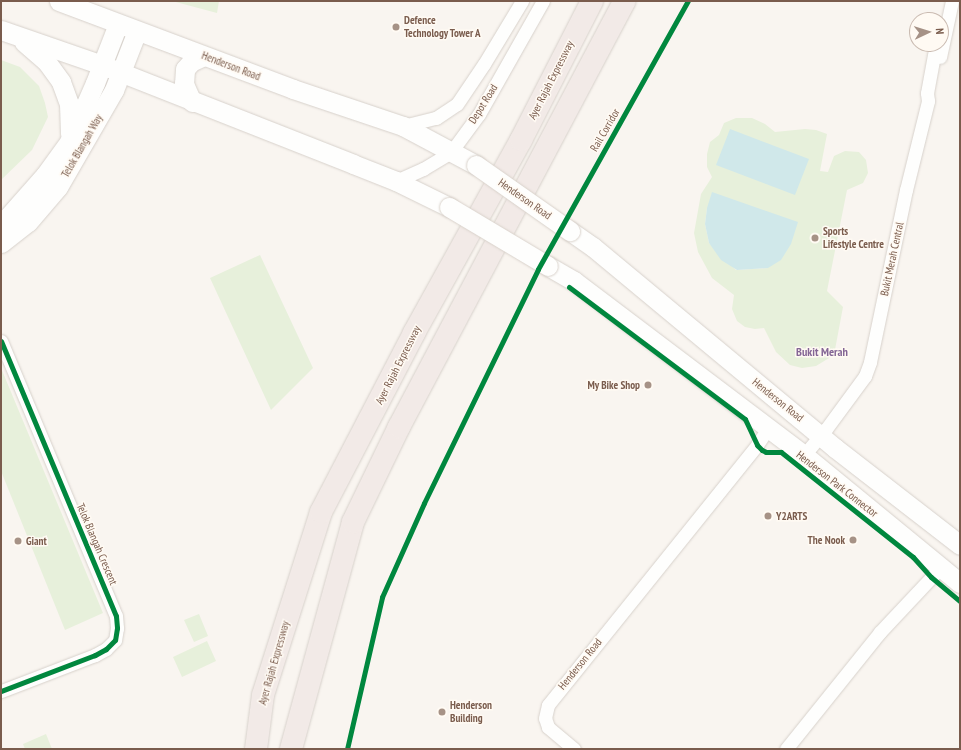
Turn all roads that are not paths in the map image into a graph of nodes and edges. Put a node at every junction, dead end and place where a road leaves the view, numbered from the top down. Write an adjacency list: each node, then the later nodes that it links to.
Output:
1 (59, 1): 9 (main road, Henderson Road)
2 (522, 1): 18 (street, Depot Road)
3 (543, 1): 20 (street, Depot Road)
4 (592, 1): 32 (highway, Ayer Rajah Expressway)
5 (625, 1): 33 (highway)
6 (945, 1): 8 (street)
7 (952, 1): 16 (street, Bukit Merah Central)
8 (943, 12)
9 (118, 24): 10 (main road, Henderson Road); 14 (main road, Telok Blangah Way)
10 (137, 31): 13 (main road, Henderson Road); 15 (main road, Telok Blangah Way)
11 (7, 32): 14 (main road); 19 (main road)
12 (935, 52): 16 (street, Bukit Merah Central)
13 (204, 56): 17 (main road); 18 (main road, Henderson Road)
14 (102, 65): 15 (main road); 19 (main road, Telok Blangah Way)
15 (121, 73): 17 (main road); 23 (main road, Telok Blangah Way)
16 (931, 97): 26 (street, Bukit Merah Central)
17 (192, 102): 21 (main road)
18 (403, 126): 20 (main road, Henderson Road)
19 (69, 142): 22 (main road, Telok Blangah Way)
20 (451, 152): 21 (street, Depot Road); 26 (main road, Henderson Road, bridge)
21 (396, 181): 25 (main road, bridge)
22 (1, 223)
23 (1, 243)
24 (1, 341): 31 (street, Telok Blangah Crescent)
25 (768, 428): 27 (main road); 37 (street, Henderson Road)
26 (820, 435): 27 (street, Bukit Merah Central); 28 (main road, Henderson Road)
27 (804, 455): 29 (main road)
28 (960, 544)
29 (940, 568): 30 (main road); 38 (street)
30 (960, 583)
31 (1, 691)
32 (263, 694): 34 (highway); 35 (highway, Ayer Rajah Expressway)
33 (293, 739): 36 (highway)
34 (243, 749)
35 (256, 749)
36 (304, 749)
37 (574, 749)
38 (786, 749)

